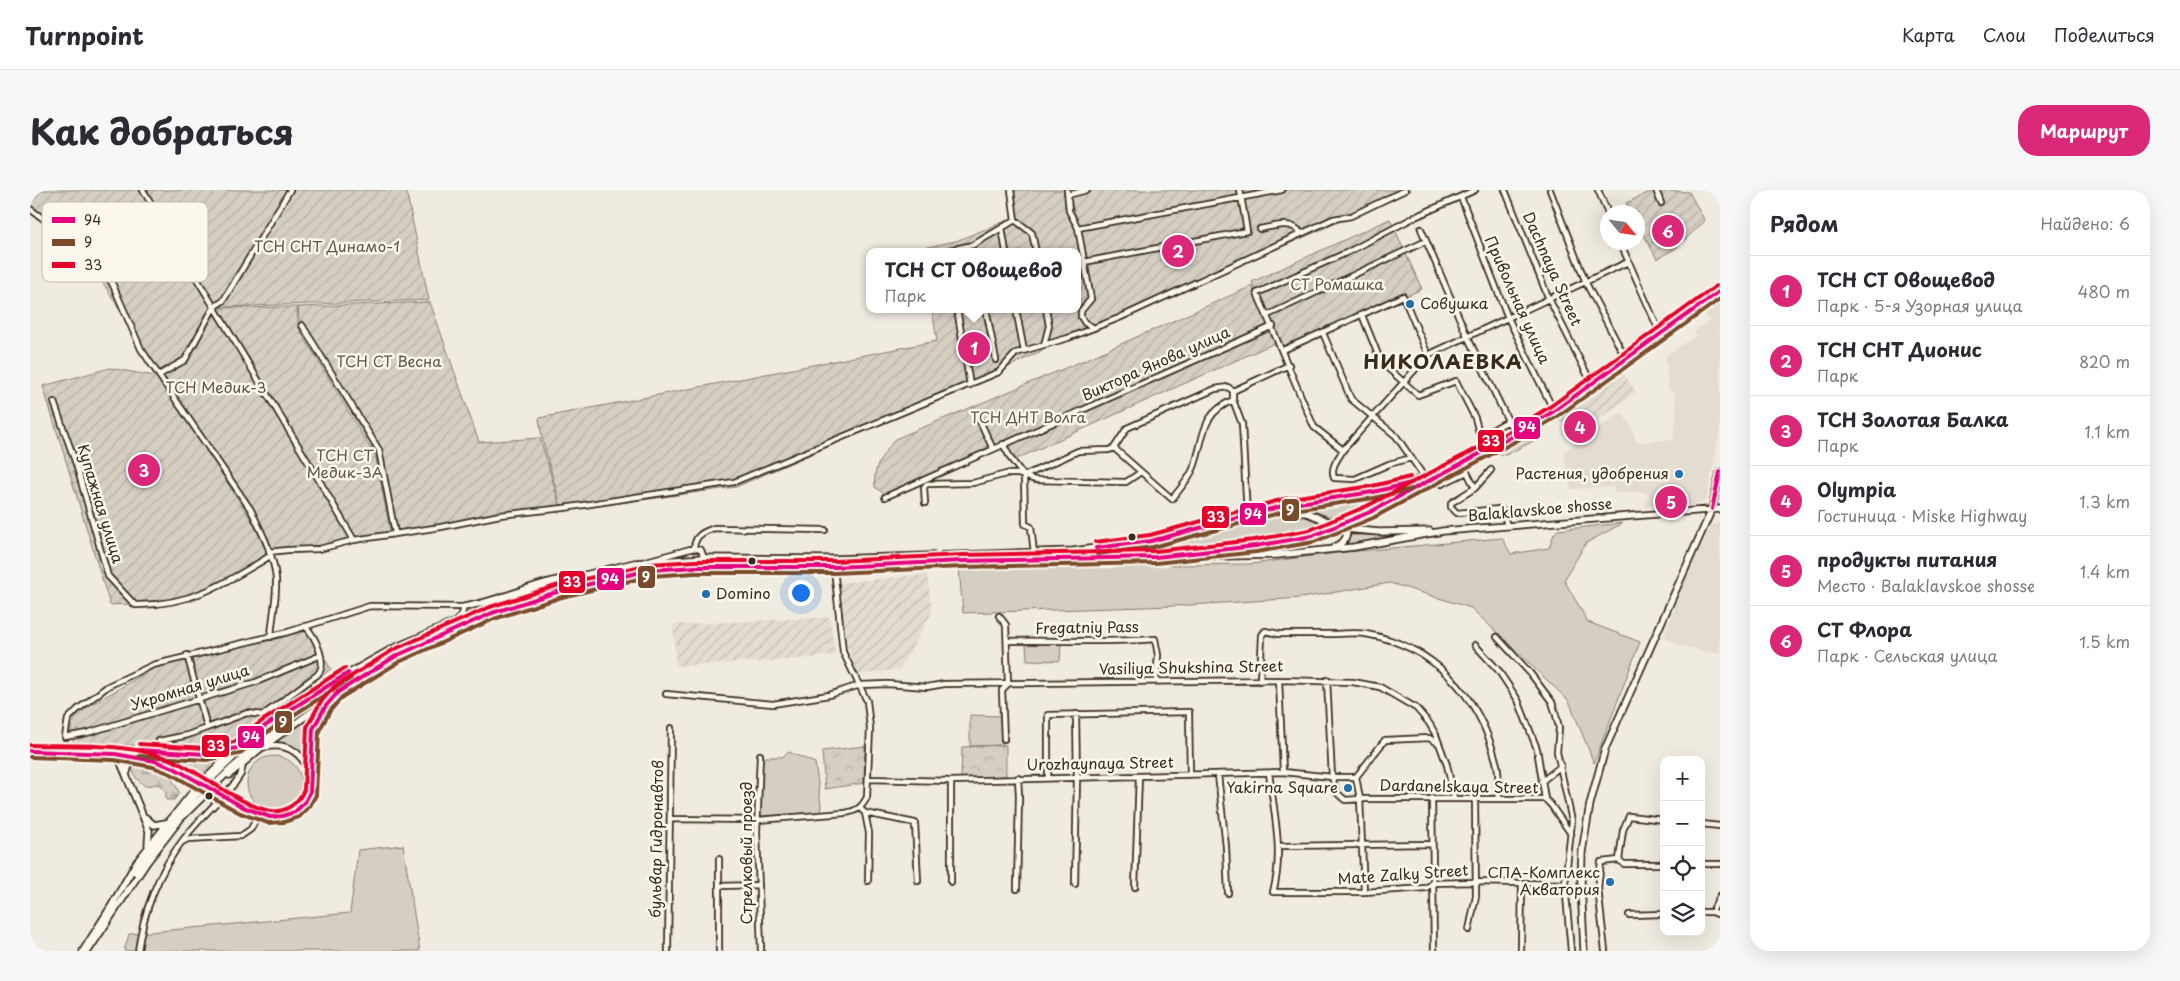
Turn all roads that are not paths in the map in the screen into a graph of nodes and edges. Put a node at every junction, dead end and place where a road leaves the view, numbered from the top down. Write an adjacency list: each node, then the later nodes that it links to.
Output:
1 (143, 190): 16 (street)
2 (290, 190): 41 (street)
3 (1011, 190): 21 (street)
4 (1087, 190): 13 (street)
5 (1240, 190): 15 (street)
6 (1282, 190): 15 (street)
7 (1405, 190): 26 (street)
8 (1475, 190): 14 (street)
9 (1505, 190): 40 (street, Dachnaya Street)
10 (1550, 190): 38 (street)
11 (1598, 190): 18 (street)
12 (1656, 190): 17 (street)
13 (1067, 193): 23 (street)
14 (1461, 197): 46 (street); 48 (street, Привольная улица)
15 (1242, 198): 23 (street); 34 (street)
16 (150, 202)
17 (1661, 204)
18 (1605, 205)
19 (30, 209): 20 (street)
20 (42, 218)
21 (1015, 220): 22 (street); 32 (street)
22 (1002, 228): 28 (street); 31 (street)
23 (1078, 228): 34 (street)
24 (1260, 229): 26 (street)
25 (1421, 229): 27 (street)
26 (1302, 233): 51 (street)
27 (1426, 241): 46 (street); 54 (street)
28 (973, 245): 29 (street); 30 (street)
29 (959, 248)
30 (973, 248)
31 (1005, 248)
32 (1035, 248)
33 (1623, 250): 35 (street)
34 (1084, 262): 51 (street)
35 (1628, 262): 38 (street); 53 (street)
36 (111, 282): 62 (street)
37 (199, 282): 41 (street)
38 (1586, 283): 40 (street); 59 (street)
39 (1720, 291): 53 (main road)
40 (1549, 299): 48 (street); 64 (street, Dachnaya Street)
41 (214, 307): 62 (street); 98 (street)
42 (958, 313): 65 (street)
43 (987, 313): 60 (street)
44 (1017, 313): 57 (street)
45 (1047, 313): 55 (street)
46 (1268, 315): 50 (street)
47 (1362, 315): 52 (street); 58 (street); 63 (street)
48 (1508, 318): 54 (street); 69 (street, Привольная улица)
49 (302, 325): 97 (street)
50 (1273, 326): 56 (street); 74 (street, Виктора Янова улица)
51 (1094, 328): 55 (street)
52 (1323, 333): 56 (street); 71 (street)
53 (1660, 333): 59 (main road)
54 (1467, 336): 58 (street); 72 (street)
55 (1044, 345): 57 (street)
56 (1283, 350): 61 (street)
57 (1024, 351): 65 (street)
58 (1428, 354): 63 (street)
59 (1626, 359): 64 (main road)
60 (996, 360)
61 (1289, 365): 66 (street); 77 (street)
62 (159, 375): 102 (street)
63 (1404, 382): 71 (street); 72 (street)
64 (1592, 384): 69 (main road)
65 (970, 385): 97 (street)
66 (1233, 391): 67 (street); 76 (street)
67 (1233, 400): 81 (street); 92 (street)
68 (54, 402): 102 (street, Купажная улица)
69 (1554, 411): 73 (main road)
70 (978, 417): 75 (street)
71 (1373, 418): 77 (street); 78 (street)
72 (1508, 421): 73 (street)
73 (1514, 435): 79 (main road)
74 (1003, 444): 75 (street, Виктора Янова улица); 83 (street)
75 (993, 448): 87 (street, Виктора Янова улица)
76 (1114, 448): 81 (street); 83 (street)
77 (1343, 450): 78 (street)
78 (1411, 458): 84 (street)
79 (1450, 469): 84 (main road); 103 (main road, bridge)
80 (1491, 470): 86 (street)
81 (1141, 472): 83 (street)
82 (1720, 472): 89 (main road)
83 (1024, 476): 88 (street); 101 (street)
84 (1425, 478): 91 (main road)
85 (1442, 484): 86 (street)
86 (1475, 488): 93 (street)
87 (885, 497)
88 (925, 503)
89 (1712, 509): 90 (main road, Balaklavskoe shosse); 93 (main road, Balaklavskoe shosse); 220 (main road)
90 (1720, 509)
91 (1263, 511): 92 (main road); 95 (main road)
92 (1247, 514): 101 (main road)
93 (1507, 526): 96 (main road, Balaklavskoe shosse)
94 (825, 530): 99 (street)
95 (1346, 530): 96 (main road); 100 (main road)
96 (1443, 531): 100 (main road)
97 (395, 533): 98 (street)
98 (354, 540): 102 (street)
99 (694, 548): 104 (street); 106 (street)
100 (1325, 550): 103 (main road)
101 (1034, 553): 105 (main road)
102 (270, 554): 114 (street)
103 (1156, 557): 108 (main road)
104 (704, 558): 105 (main road); 106 (main road); 107 (main road)
105 (833, 560): 108 (street)
106 (644, 562): 109 (main road)
107 (695, 567): 108 (main road); 120 (main road)
108 (834, 567): 126 (street)
109 (577, 577): 110 (main road); 112 (main road)
110 (464, 607): 112 (street); 113 (street)
111 (999, 616): 116 (street)
112 (456, 621): 130 (main road)
113 (305, 626): 114 (street); 119 (street)
114 (271, 637): 118 (street)
115 (1497, 638): 145 (street)
116 (1007, 641): 121 (street, Fregatniy Pass); 125 (street)
117 (1475, 645): 160 (street)
118 (187, 655): 129 (street); 129 (street, Укромная улица)
119 (319, 656): 129 (street, Укромная улица); 132 (street)
120 (382, 662): 127 (main road); 161 (main road)
121 (1156, 680): 124 (street, Vasiliya Shukshina Street); 125 (street, Vasiliya Shukshina Street)
122 (1279, 680): 123 (street, Vasiliya Shukshina Street); 124 (street, Vasiliya Shukshina Street); 146 (street)
123 (1327, 680): 136 (street, Vasiliya Shukshina Street); 153 (street)
124 (1260, 681): 166 (street)
125 (1008, 684): 126 (street, Vasiliya Shukshina Street); 134 (street)
126 (860, 685): 128 (street, Vasiliya Shukshina Street); 158 (street)
127 (338, 692): 138 (main road); 155 (main road)
128 (666, 694)
129 (199, 698): 132 (street)
130 (284, 714): 137 (main road); 204 (main road)
131 (1076, 714): 148 (street); 152 (street); 157 (street)
132 (206, 727): 135 (street)
133 (672, 728): 172 (street, бульвар Гидронавтов)
134 (1004, 739)
135 (159, 741)
136 (1439, 744): 154 (street); 163 (street, Vasiliya Shukshina Street)
137 (237, 748): 140 (main road); 175 (main road)
138 (261, 748): 144 (main road); 155 (main road)
139 (30, 751): 140 (main road)
140 (83, 752): 141 (main road)
141 (115, 754): 143 (main road); 151 (main road)
142 (760, 755): 173 (street, Стрелковый проезд)
143 (142, 758): 151 (main road); 169 (main road, bridge)
144 (243, 764): 161 (main road); 179 (street)
145 (1561, 766): 160 (street); 178 (street)
146 (1283, 772): 147 (street, Urozhaynaya Street); 153 (street, Urozhaynaya Street)
147 (1269, 773): 149 (street, Urozhaynaya Street); 182 (street)
148 (1190, 775): 149 (street, Urozhaynaya Street); 150 (street, Urozhaynaya Street)
149 (1218, 775): 202 (street)
150 (1139, 776): 152 (street, Urozhaynaya Street); 200 (street)
151 (126, 777): 171 (main road)
152 (1077, 777): 157 (street, Urozhaynaya Street); 195 (street)
153 (1332, 777): 154 (street); 164 (street)
154 (1356, 777): 164 (street)
155 (312, 778): 169 (main road)
156 (1018, 778): 157 (street, Urozhaynaya Street); 159 (street, Urozhaynaya Street); 199 (street)
157 (1048, 778)
158 (868, 779): 159 (street, Urozhaynaya Street); 168 (street)
159 (951, 780): 191 (street)
160 (1541, 782): 167 (street)
161 (218, 783): 204 (main road)
162 (1432, 798): 163 (street, Dardanelskaya Street); 164 (street, Dardanelskaya Street); 180 (street)
163 (1454, 798): 165 (street, Dardanelskaya Street)
164 (1360, 799): 181 (street)
165 (1475, 799): 166 (street, Dardanelskaya Street); 192 (street)
166 (1499, 799): 167 (street, Dardanelskaya Street)
167 (1545, 799): 178 (street, Dardanelskaya Street)
168 (860, 808): 170 (street); 173 (street)
169 (260, 813): 179 (street)
170 (865, 813): 189 (street); 190 (street)
171 (143, 815): 175 (main road); 183 (main road)
172 (671, 819): 173 (street); 214 (street, бульвар Гидронавтов)
173 (758, 820): 197 (street, Стрелковый проезд)
174 (1660, 820): 185 (street)
175 (166, 823): 183 (main road)
176 (1705, 824): 177 (street)
177 (1720, 826)
178 (1570, 834): 196 (street)
179 (181, 842): 213 (street)
180 (1432, 844): 181 (street); 193 (street)
181 (1362, 845): 182 (street); 201 (street)
182 (1278, 846): 201 (street, Mate Zalky Street)
183 (147, 848): 204 (main road)
184 (719, 859): 198 (street)
185 (1619, 860): 186 (street); 221 (street)
186 (1660, 864)
187 (1705, 864): 188 (street)
188 (1720, 864)
189 (868, 881)
190 (918, 881)
191 (951, 882)
192 (1476, 882): 193 (street, Mate Zalky Street); 194 (street, Mate Zalky Street); 210 (street)
193 (1433, 883): 201 (street, Mate Zalky Street); 217 (street)
194 (1522, 883): 196 (street, Mate Zalky Street); 218 (street)
195 (1075, 884)
196 (1565, 884): 219 (street)
197 (759, 885): 198 (street); 216 (street, Стрелковый проезд)
198 (720, 886): 215 (street)
199 (1017, 888)
200 (1135, 888)
201 (1364, 892)
202 (1228, 893)
203 (1720, 896): 206 (street)
204 (115, 905): 211 (main road); 212 (main road)
205 (1705, 912): 206 (street)
206 (1712, 912): 209 (street)
207 (1660, 914): 208 (street)
208 (1628, 915)
209 (1720, 916)
210 (1469, 930)
211 (83, 951)
212 (88, 951)
213 (138, 951)
214 (668, 951)
215 (719, 951)
216 (761, 951)
217 (1434, 951)
218 (1521, 951)
219 (1571, 951)
220 (1584, 951)
221 (1605, 951)

